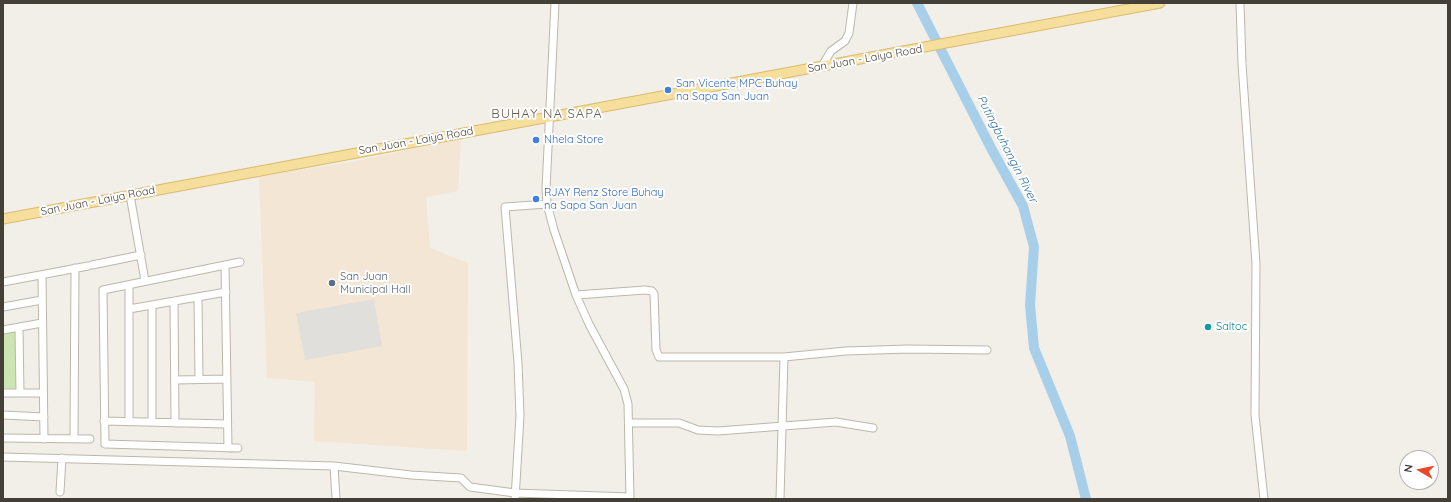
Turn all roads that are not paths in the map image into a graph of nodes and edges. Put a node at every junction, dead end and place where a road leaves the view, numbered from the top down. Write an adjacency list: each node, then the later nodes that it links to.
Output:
1 (555, 3): 6 (street)
2 (853, 3): 5 (street)
3 (1160, 3): 5 (main road, San Juan - Laiya Road)
4 (1240, 3): 63 (street)
5 (822, 66): 6 (main road, San Juan - Laiya Road)
6 (550, 117): 7 (main road, San Juan - Laiya Road); 8 (street)
7 (130, 195): 9 (main road, San Juan - Laiya Road); 10 (street)
8 (547, 204): 19 (street); 59 (street)
9 (3, 219)
10 (141, 255): 13 (street); 16 (street)
11 (240, 262): 12 (street)
12 (225, 265): 16 (street); 18 (street)
13 (75, 268): 14 (street); 49 (street)
14 (42, 275): 15 (street); 21 (street)
15 (3, 282)
16 (145, 282): 17 (street)
17 (129, 285): 25 (street); 39 (street)
18 (226, 292): 20 (street); 32 (street)
19 (576, 295): 30 (street); 43 (street)
20 (198, 297): 22 (street); 31 (street)
21 (42, 300): 24 (street); 26 (street)
22 (174, 301): 23 (street); 33 (street)
23 (152, 305): 25 (street); 41 (street)
24 (3, 307)
25 (129, 309): 40 (street)
26 (42, 324): 27 (street); 36 (street)
27 (19, 328): 28 (street); 35 (street)
28 (3, 330)
29 (987, 350): 30 (street)
30 (784, 357): 45 (street)
31 (199, 379): 32 (street); 33 (street)
32 (227, 379): 44 (street)
33 (175, 380): 42 (street)
34 (3, 392): 35 (street)
35 (20, 393): 36 (street)
36 (43, 393): 38 (street)
37 (3, 416): 38 (street)
38 (44, 417): 48 (street)
39 (104, 421): 40 (street); 50 (street)
40 (129, 422): 41 (street)
41 (152, 422): 42 (street)
42 (175, 423): 44 (street)
43 (630, 423): 45 (street); 60 (street)
44 (227, 424): 52 (street)
45 (782, 426): 46 (street); 62 (street)
46 (873, 428)
47 (3, 438): 48 (street)
48 (44, 439): 49 (street)
49 (74, 439): 50 (street)
50 (105, 440): 51 (street)
51 (176, 446): 52 (street); 56 (street)
52 (228, 448): 53 (street)
53 (238, 448)
54 (3, 457): 55 (street)
55 (62, 458): 57 (street); 58 (street)
56 (175, 458)
57 (334, 466): 59 (street); 61 (street)
58 (60, 492)
59 (515, 496): 60 (street)
60 (630, 498)
61 (336, 499)
62 (780, 499)
63 (1264, 499)

